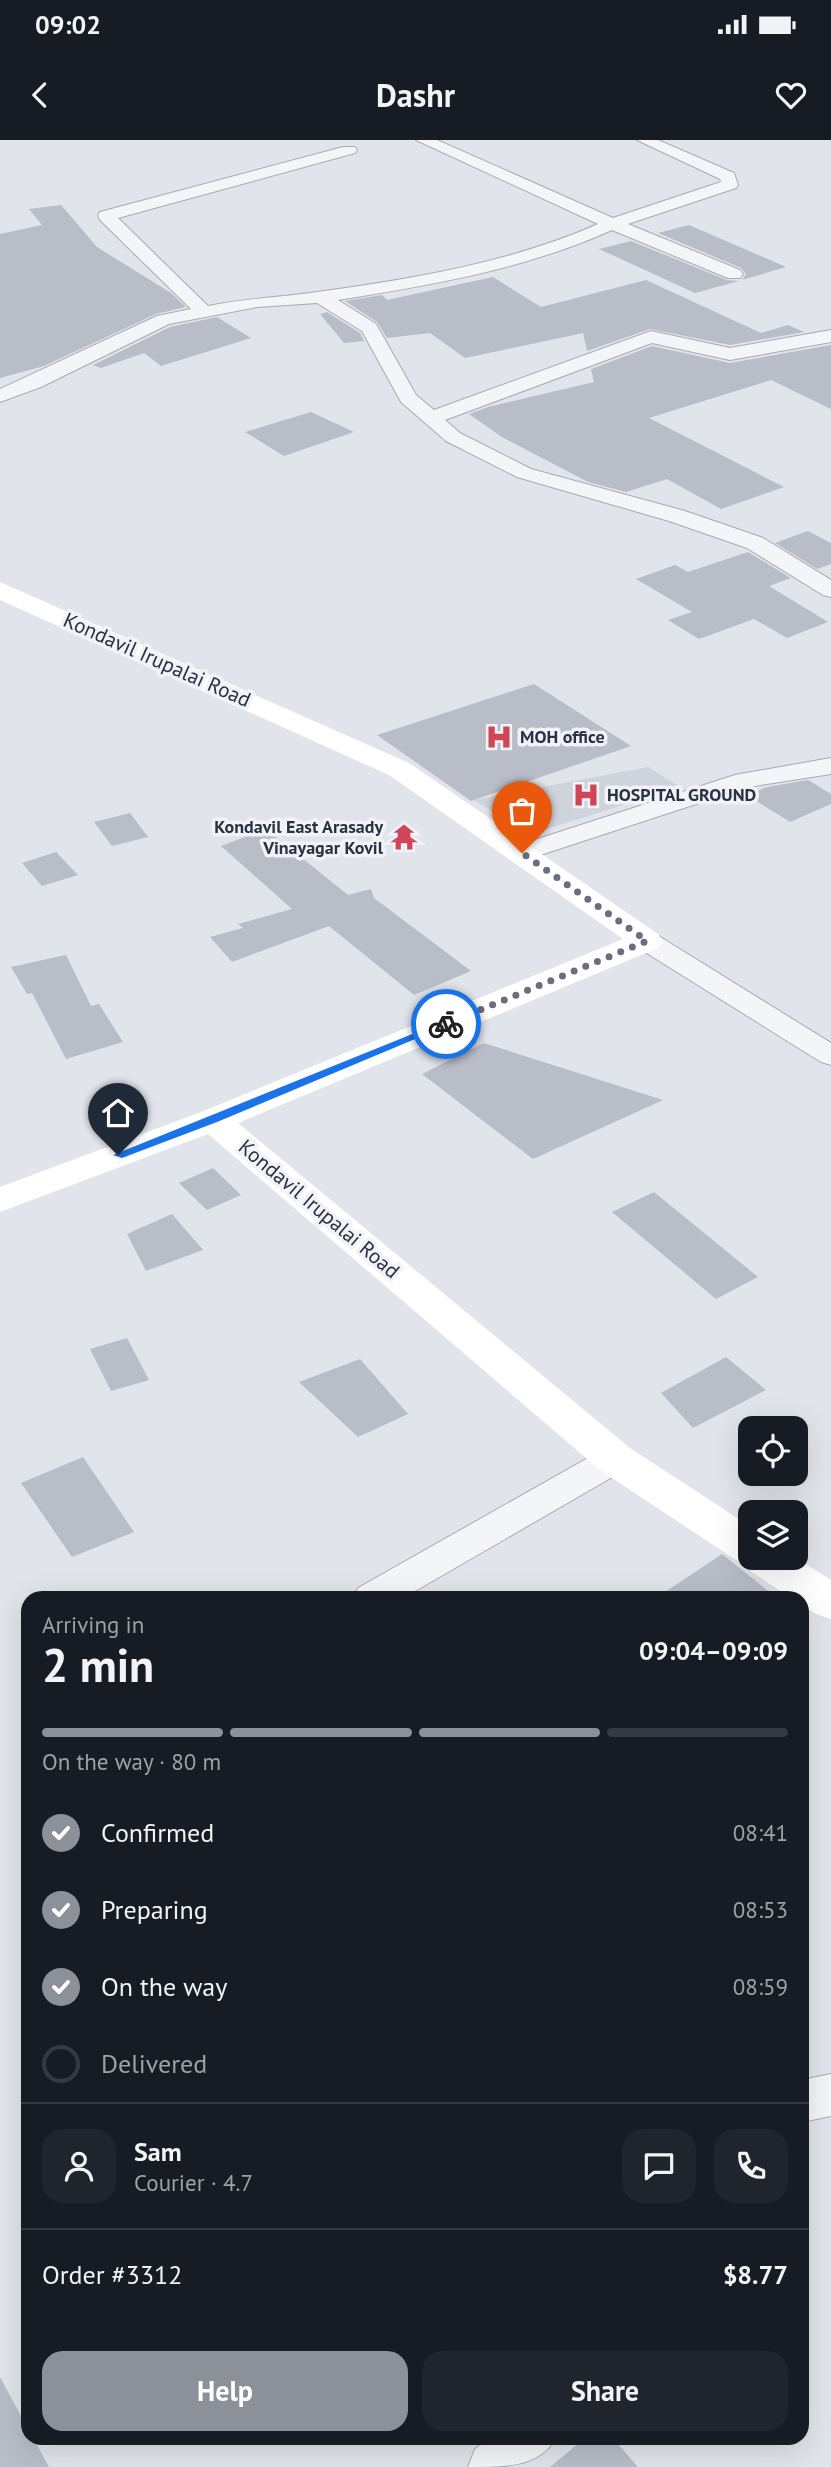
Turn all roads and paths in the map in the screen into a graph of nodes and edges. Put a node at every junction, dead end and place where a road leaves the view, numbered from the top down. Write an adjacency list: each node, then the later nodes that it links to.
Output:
1 (424, 140): 4 (street)
2 (645, 140): 4 (street)
3 (349, 150): 7 (street)
4 (612, 224): 5 (street); 6 (street)
5 (734, 274)
6 (321, 297): 7 (street); 10 (street)
7 (204, 312): 9 (street)
8 (831, 336): 10 (street)
9 (0, 396)
10 (431, 418): 12 (street)
11 (0, 590): 14 (street, Kondavil Irupalai Road)
12 (831, 590)
13 (831, 766): 14 (street)
14 (522, 853): 15 (street, Kondavil Irupalai Road)
15 (647, 941): 16 (street); 17 (street, Kondavil Irupalai Road)
16 (831, 1056)
17 (213, 1120): 18 (street); 19 (street, Kondavil Irupalai Road)
18 (0, 1200)
19 (615, 1459): 20 (street, Kondavil Irupalai Road); 22 (street)
20 (738, 1540)
21 (782, 1570): 23 (street)
22 (383, 1591)
23 (831, 1602)
24 (831, 2095): 25 (street)
25 (809, 2100)
26 (522, 2445): 27 (street)
27 (493, 2467)

